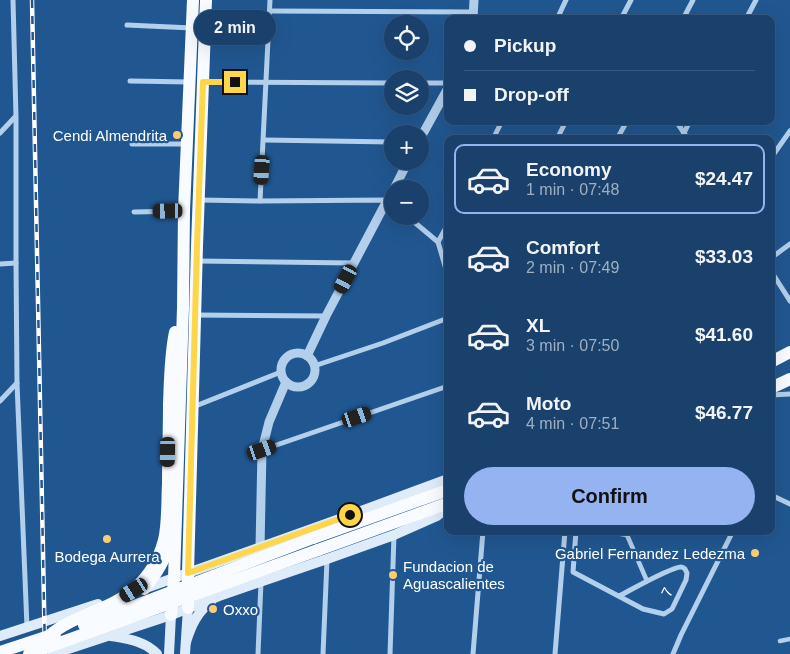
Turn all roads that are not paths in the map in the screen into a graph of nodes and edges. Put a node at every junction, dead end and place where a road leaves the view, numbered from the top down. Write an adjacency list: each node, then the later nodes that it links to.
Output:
1 (13, 0): 25 (street)
2 (194, 0): 17 (main road)
3 (206, 0): 19 (main road)
4 (270, 0): 10 (street)
5 (474, 0): 11 (street)
6 (566, 0): 12 (street)
7 (631, 0): 13 (street)
8 (693, 0): 14 (street)
9 (756, 0): 15 (street)
10 (270, 11): 11 (street); 20 (street)
11 (473, 15)
12 (559, 15)
13 (623, 15)
14 (684, 15)
15 (748, 15)
16 (127, 25): 17 (street)
17 (193, 28): 19 (main road)
18 (130, 81): 19 (street)
19 (197, 82): 20 (street); 35 (main road); 37 (main road)
20 (267, 82): 21 (street); 32 (street)
21 (384, 83)
22 (429, 83): 23 (street)
23 (444, 83)
24 (444, 95): 26 (street)
25 (16, 117): 30 (street); 51 (street)
26 (428, 125)
27 (679, 125): 31 (street)
28 (688, 125): 31 (street)
29 (790, 131): 36 (street)
30 (0, 133)
31 (684, 133)
32 (264, 140): 33 (street); 38 (street)
33 (384, 142)
34 (132, 144): 35 (street)
35 (187, 144): 40 (main road)
36 (775, 152)
37 (199, 200): 38 (street); 47 (main road)
38 (260, 201): 39 (street)
39 (384, 202)
40 (184, 211): 41 (street); 47 (main road)
41 (134, 212)
42 (384, 212): 52 (street)
43 (418, 225): 45 (street)
44 (444, 231): 45 (street)
45 (438, 242): 50 (street)
46 (790, 244): 48 (street)
47 (190, 246): 49 (main road); 59 (main road)
48 (775, 255)
49 (196, 261): 52 (street); 56 (main road)
50 (444, 262)
51 (16, 263): 53 (street); 67 (street)
52 (354, 263): 57 (street)
53 (0, 264)
54 (775, 277): 55 (street)
55 (790, 301)
56 (195, 315): 57 (street); 73 (main road)
57 (326, 316): 61 (street)
58 (444, 320): 63 (street)
59 (179, 327): 81 (main road); 103 (main road, bridge)
60 (790, 352): 62 (main road)
61 (307, 356): 63 (street); 64 (street)
62 (775, 360)
63 (314, 366): 66 (street)
64 (281, 372): 66 (street); 73 (street)
65 (790, 378): 68 (main road)
66 (286, 382): 74 (street)
67 (18, 383): 72 (street); 101 (street)
68 (775, 386)
69 (444, 387): 74 (street)
70 (775, 394): 71 (street)
71 (790, 394)
72 (0, 401)
73 (193, 407): 90 (main road)
74 (262, 450): 88 (street)
75 (444, 480): 88 (main road)
76 (444, 491): 103 (main road, bridge)
77 (775, 497): 78 (street)
78 (790, 504)
79 (444, 506): 111 (main road, bridge)
80 (444, 509): 82 (main road)
81 (175, 530): 91 (main road); 94 (main road)
82 (394, 535): 89 (main road); 118 (street)
83 (483, 535): 119 (street)
84 (565, 535): 120 (street)
85 (576, 535): 96 (street, 7)
86 (627, 535): 92 (street, 7)
87 (731, 535): 121 (street)
88 (260, 548): 90 (main road)
89 (327, 559): 93 (main road); 117 (street)
90 (188, 573): 91 (main road); 97 (main road)
91 (174, 578): 94 (main road); 99 (main road)
92 (647, 581): 96 (street, 7); 96 (street, 7)
93 (261, 582): 95 (main road); 116 (street)
94 (144, 589): 98 (main road)
95 (219, 596): 97 (main road); 108 (main road)
96 (619, 596)
97 (188, 608): 99 (main road); 108 (main road)
98 (83, 609): 100 (main road); 106 (main road)
99 (171, 615): 104 (main road); 114 (main road)
100 (56, 618): 101 (main road); 109 (main road)
101 (26, 627): 102 (main road)
102 (0, 636)
103 (49, 636): 110 (main road, bridge)
104 (108, 636): 106 (main road); 113 (main road)
105 (790, 639): 107 (street)
106 (94, 640): 109 (main road)
107 (780, 641)
108 (186, 642): 115 (main road)
109 (66, 651): 112 (main road)
110 (0, 652)
111 (29, 654)
112 (53, 654)
113 (157, 654)
114 (169, 654)
115 (185, 654)
116 (258, 654)
117 (323, 654)
118 (390, 654)
119 (473, 654)
120 (555, 654)
121 (673, 654)

